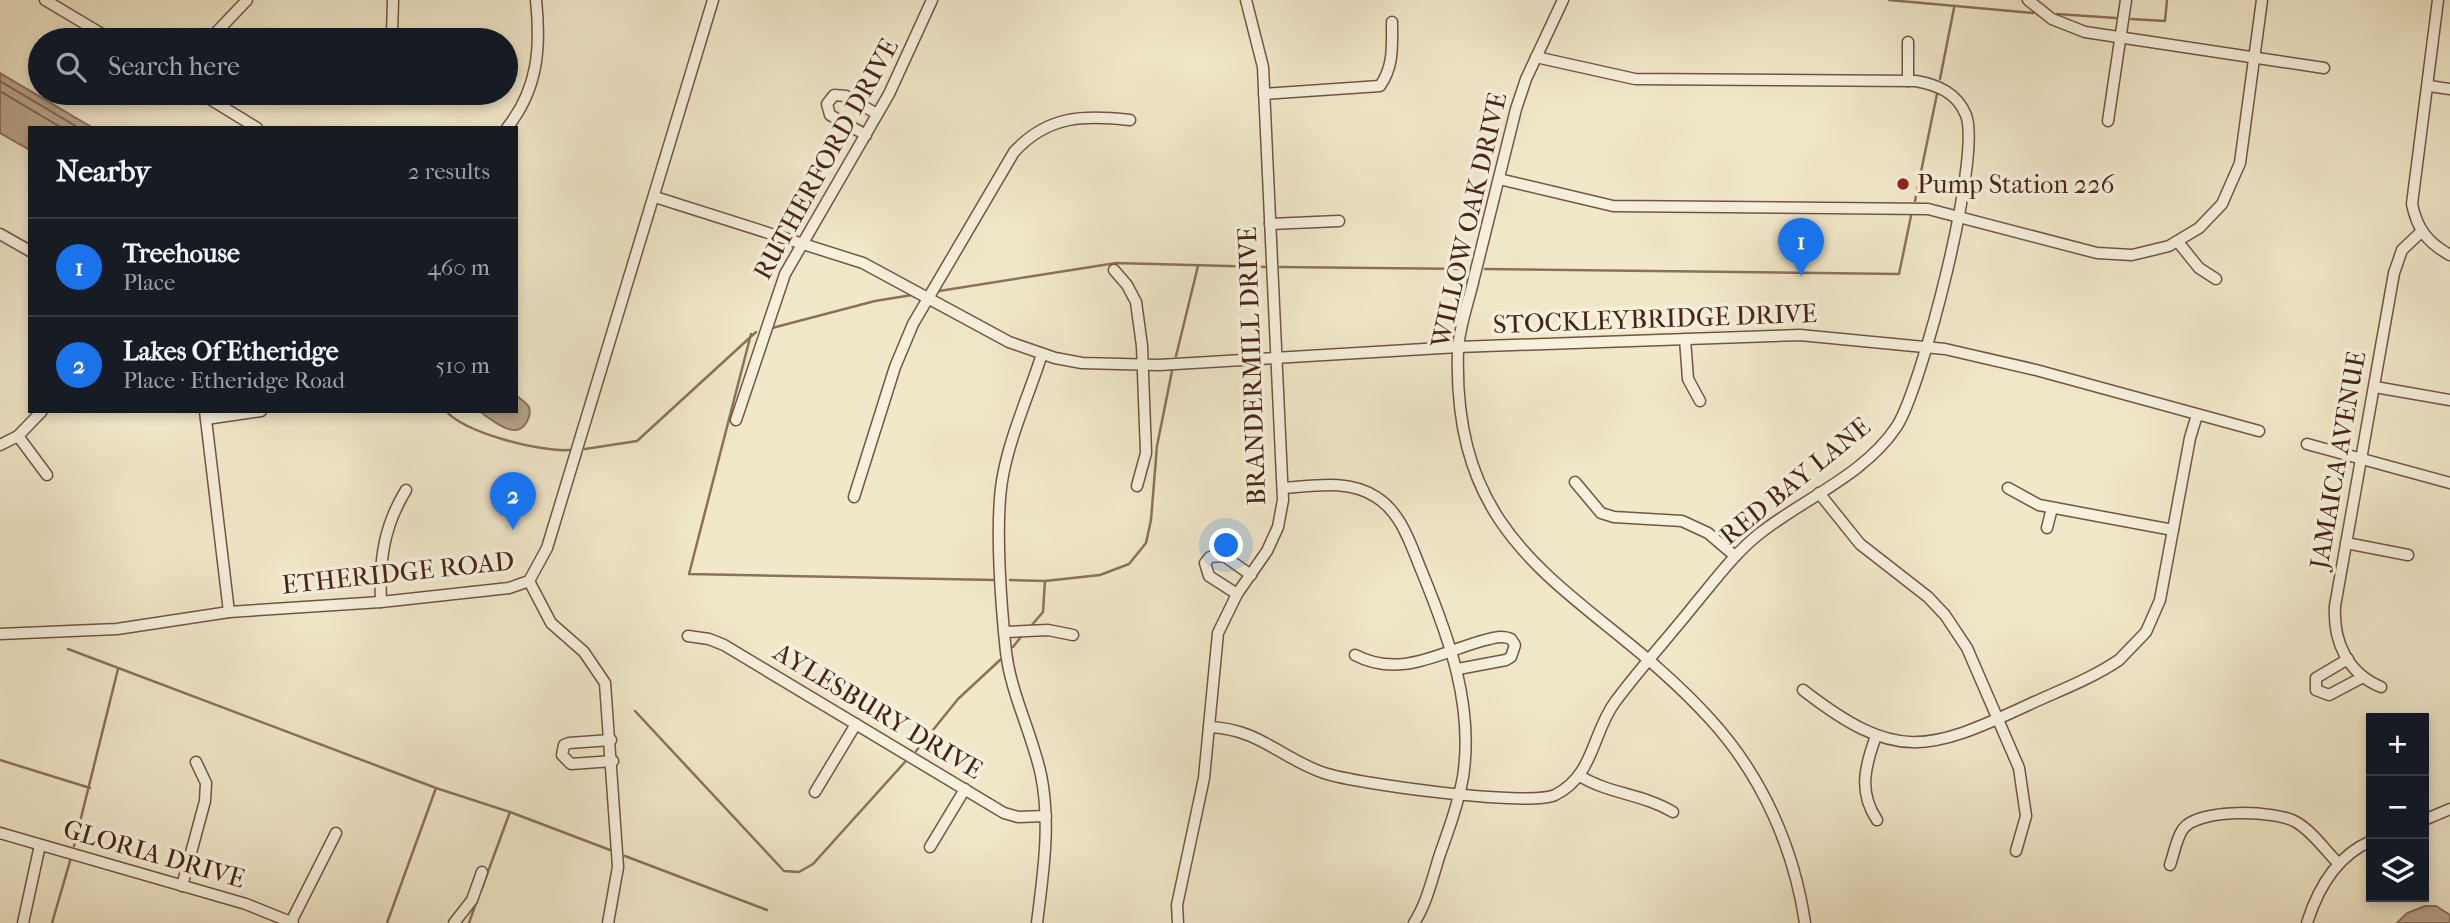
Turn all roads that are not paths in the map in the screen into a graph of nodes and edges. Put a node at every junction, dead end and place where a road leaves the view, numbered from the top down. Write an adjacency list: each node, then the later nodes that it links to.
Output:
1 (45, 0): 14 (street)
2 (393, 0): 16 (street)
3 (536, 0): 31 (street)
4 (713, 0): 34 (street, ETHERIDGE ROAD)
5 (932, 0): 27 (street, RUTHERFORD DRIVE)
6 (1246, 0): 25 (street, BRANDERMILL DRIVE)
7 (1563, 0): 19 (street, WILLOW OAK DRIVE)
8 (2028, 0): 17 (street)
9 (2126, 0): 17 (street)
10 (2262, 0): 20 (street)
11 (2438, 0): 23 (street)
12 (239, 2): 15 (street)
13 (1392, 22): 25 (street)
14 (92, 28)
15 (218, 28)
16 (392, 28)
17 (2121, 38): 20 (street); 29 (street)
18 (1908, 42): 22 (street)
19 (1536, 57): 22 (street, RED BAY LANE); 33 (street, WILLOW OAK DRIVE)
20 (2256, 58): 21 (street); 41 (street)
21 (2324, 68)
22 (1908, 81): 35 (street, RED BAY LANE)
23 (2428, 86): 24 (street); 38 (street)
24 (2450, 89)
25 (1264, 94): 37 (street, BRANDERMILL DRIVE)
26 (220, 105): 30 (street)
27 (877, 114): 32 (street, RUTHERFORD DRIVE); 32 (street)
28 (1130, 120): 46 (street)
29 (2108, 121)
30 (254, 126)
31 (508, 126)
32 (866, 135): 40 (street, RUTHERFORD DRIVE)
33 (1499, 179): 35 (street); 49 (street, WILLOW OAK DRIVE)
34 (655, 197): 40 (street, STOCKLEYBRIDGE DRIVE); 82 (street, ETHERIDGE ROAD)
35 (1958, 215): 41 (street); 48 (street, RED BAY LANE)
36 (1339, 221): 37 (street)
37 (1270, 224): 51 (street, BRANDERMILL DRIVE)
38 (2421, 232): 43 (street); 53 (street, JAMAICA AVENUE)
39 (0, 234): 42 (street)
40 (802, 242): 46 (street, STOCKLEYBRIDGE DRIVE); 60 (street, RUTHERFORD DRIVE)
41 (2178, 242): 45 (street)
42 (28, 250)
43 (2450, 255)
44 (1114, 270): 52 (street)
45 (2216, 279)
46 (928, 296): 50 (street, STOCKLEYBRIDGE DRIVE); 74 (street)
47 (1685, 339): 48 (street, STOCKLEYBRIDGE DRIVE); 49 (street, STOCKLEYBRIDGE DRIVE); 55 (street)
48 (1924, 346): 59 (street, STOCKLEYBRIDGE DRIVE); 73 (street, RED BAY LANE)
49 (1458, 347): 51 (street, STOCKLEYBRIDGE DRIVE); 93 (street, WILLOW OAK DRIVE)
50 (1042, 354): 52 (street, STOCKLEYBRIDGE DRIVE); 86 (street)
51 (1278, 359): 52 (street, STOCKLEYBRIDGE DRIVE); 70 (street, BRANDERMILL DRIVE)
52 (1142, 365): 69 (street)
53 (2375, 387): 54 (street); 65 (street, JAMAICA AVENUE)
54 (2450, 400)
55 (1700, 401)
56 (40, 413): 62 (street)
57 (233, 413): 58 (street)
58 (205, 415): 85 (street)
59 (2197, 415): 61 (street, STOCKLEYBRIDGE DRIVE); 77 (street)
60 (736, 420)
61 (2259, 432)
62 (18, 436): 64 (street); 66 (street)
63 (2307, 444): 65 (street)
64 (0, 445)
65 (2363, 460): 68 (street); 78 (street, JAMAICA AVENUE)
66 (47, 475)
67 (1576, 482): 80 (street)
68 (2450, 483)
69 (1137, 485)
70 (1283, 488): 81 (street, BRANDERMILL DRIVE); 90 (street)
71 (2008, 488): 75 (street)
72 (406, 490): 84 (street)
73 (1819, 493): 80 (street, RED BAY LANE); 98 (street)
74 (854, 497)
75 (2052, 508): 76 (street); 77 (street)
76 (2048, 528)
77 (2173, 530): 98 (street)
78 (2346, 543): 79 (street); 92 (street, JAMAICA AVENUE)
79 (2408, 555)
80 (1735, 556): 93 (street, RED BAY LANE)
81 (1251, 575): 83 (street, BRANDERMILL DRIVE); 83 (street)
82 (529, 581): 84 (street, ETHERIDGE ROAD); 102 (street)
83 (1237, 594): 100 (street, BRANDERMILL DRIVE)
84 (382, 602): 85 (street, ETHERIDGE ROAD)
85 (229, 612): 87 (street, ETHERIDGE ROAD)
86 (1005, 632): 88 (street); 111 (street)
87 (0, 634)
88 (1073, 635)
89 (688, 636): 99 (street, AYLESBURY DRIVE)
90 (1452, 649): 91 (street); 94 (street); 94 (street)
91 (1355, 655)
92 (2348, 659): 95 (street, JAMAICA AVENUE); 95 (street)
93 (1648, 662): 105 (street, RED BAY LANE); 131 (street, WILLOW OAK DRIVE)
94 (1458, 669): 108 (street)
95 (2363, 677): 96 (street, JAMAICA AVENUE)
96 (2381, 687)
97 (1803, 691): 101 (street)
98 (1999, 718): 101 (street); 119 (street)
99 (856, 724): 106 (street, AYLESBURY DRIVE); 107 (street)
100 (1209, 727): 108 (street); 129 (street, BRANDERMILL DRIVE)
101 (1876, 736): 113 (street)
102 (611, 740): 103 (street); 103 (street)
103 (613, 761): 127 (street)
104 (197, 762): 123 (street)
105 (1580, 776): 108 (street); 110 (street)
106 (965, 789): 111 (street, AYLESBURY DRIVE); 118 (street)
107 (815, 792)
108 (1459, 794): 130 (street)
109 (2450, 809): 112 (street)
110 (1673, 812)
111 (1046, 816): 128 (street)
112 (2429, 818)
113 (1877, 820)
114 (0, 833): 117 (street, GLORIA DRIVE)
115 (337, 833): 125 (street)
116 (2366, 844): 120 (street)
117 (40, 845): 123 (street, GLORIA DRIVE); 124 (street)
118 (930, 847)
119 (2016, 851)
120 (2338, 863): 121 (street); 132 (street)
121 (2171, 865)
122 (482, 872): 126 (street)
123 (182, 886): 125 (street, GLORIA DRIVE)
124 (23, 923)
125 (292, 923)
126 (454, 923)
127 (608, 923)
128 (1037, 923)
129 (1178, 923)
130 (1414, 923)
131 (1805, 923)
132 (2306, 923)

